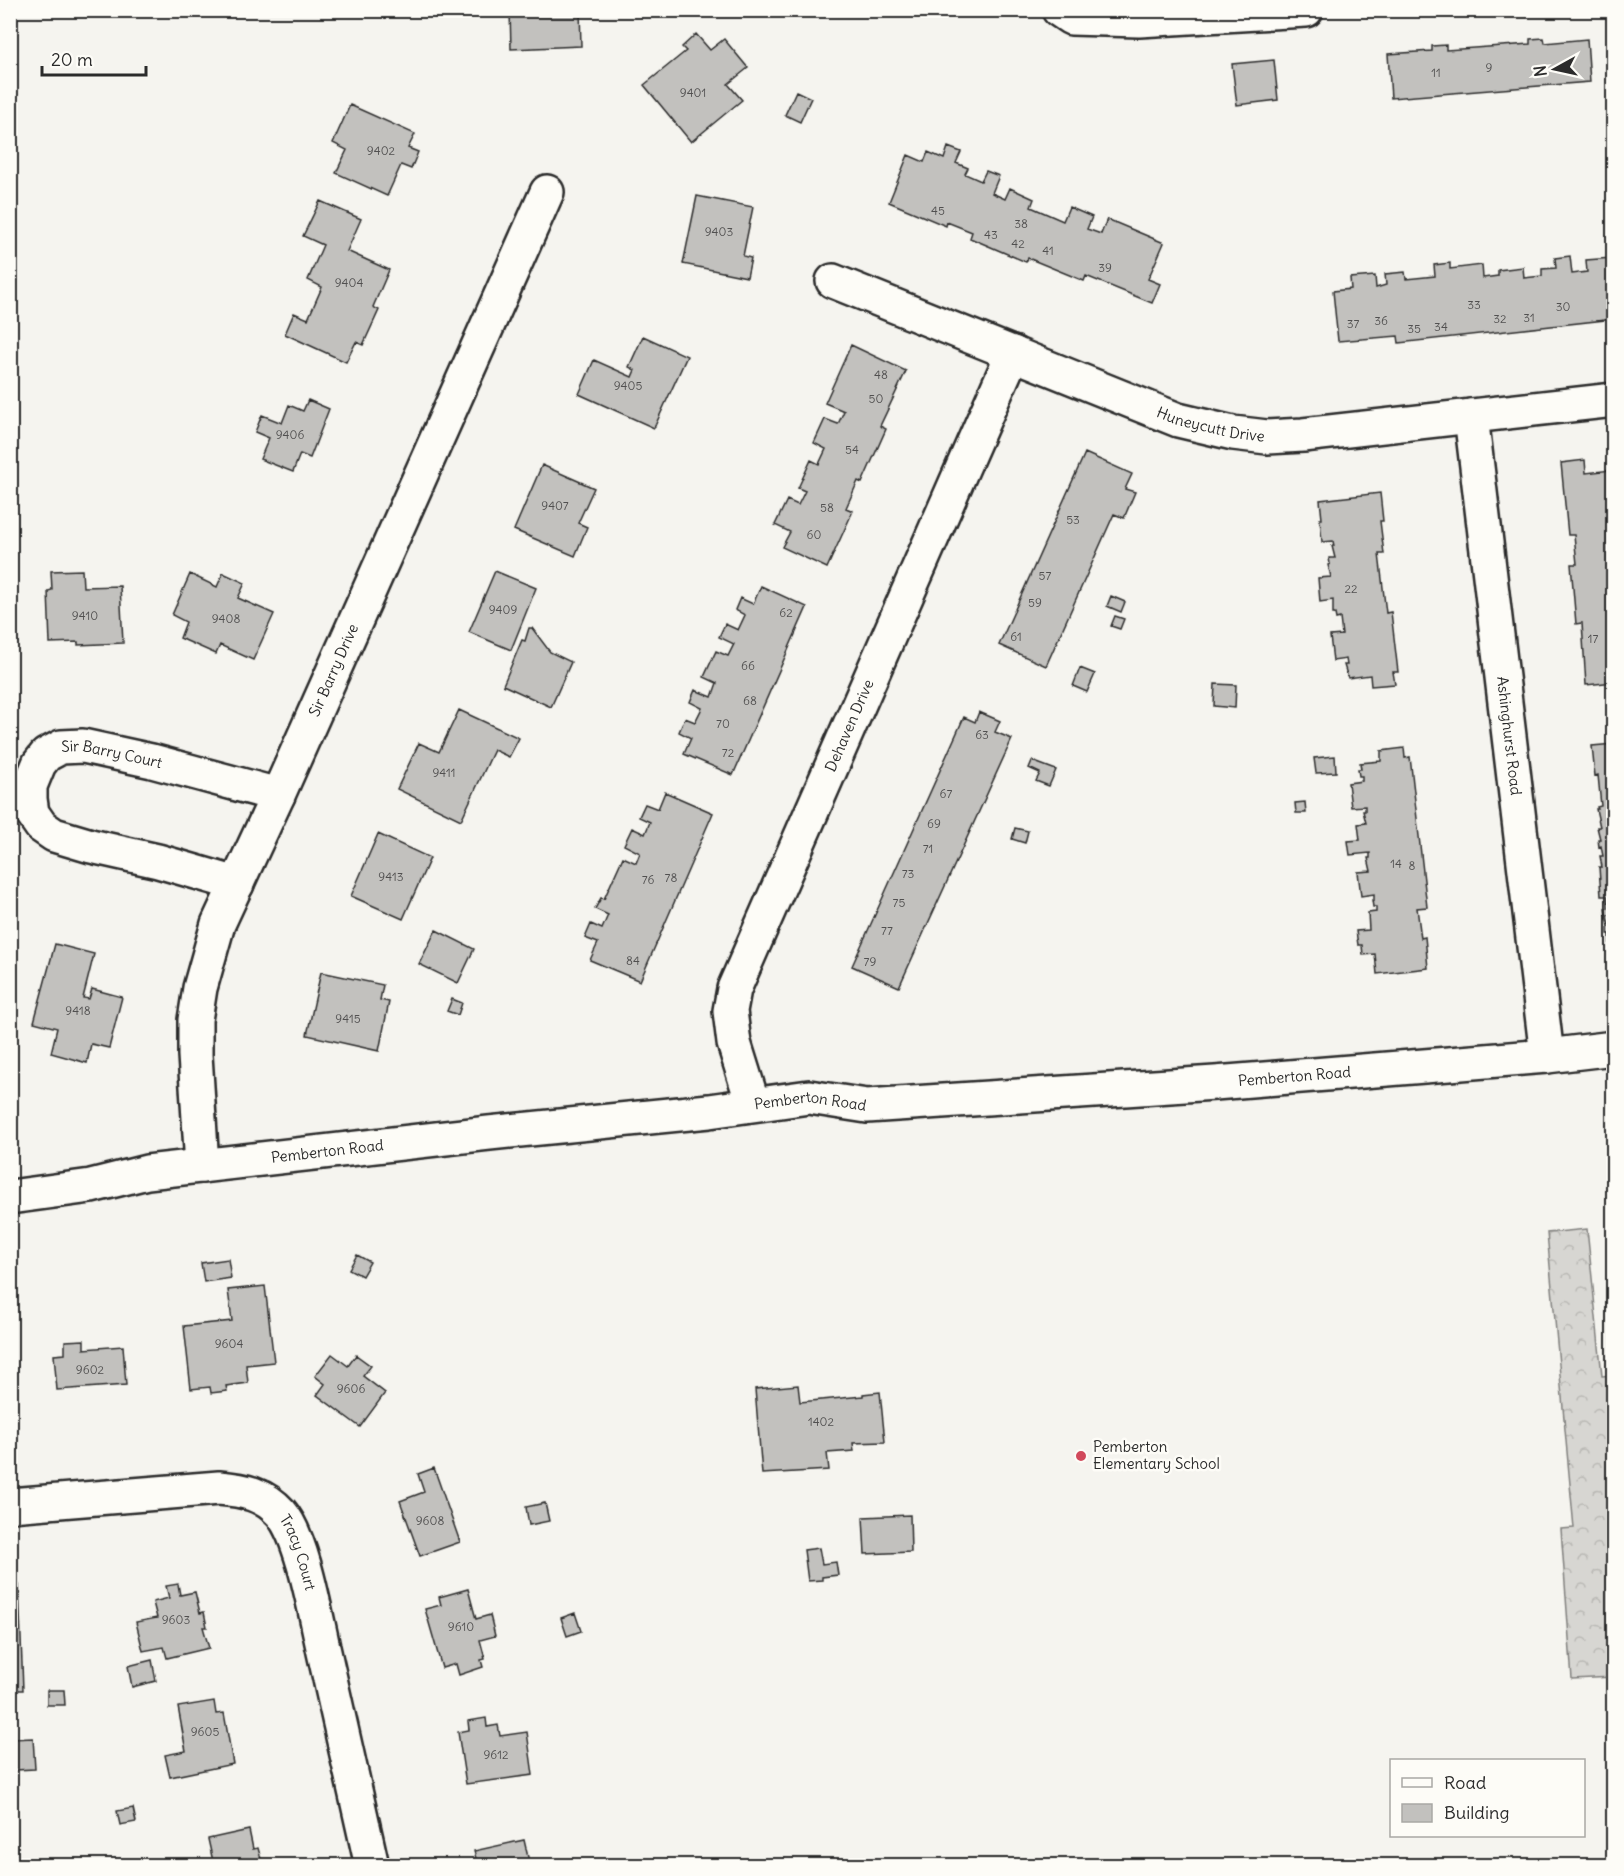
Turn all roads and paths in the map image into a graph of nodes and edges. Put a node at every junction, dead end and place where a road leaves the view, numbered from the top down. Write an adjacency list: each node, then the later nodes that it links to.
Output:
1 (1059, 10): 2 (street)
2 (1306, 10)
3 (547, 192): 8 (street, Sir Barry Drive)
4 (833, 281): 5 (street, Huneycutt Drive)
5 (1013, 353): 7 (street, Huneycutt Drive); 12 (street, Dehaven Drive)
6 (1614, 400): 7 (street, Huneycutt Drive)
7 (1471, 416): 11 (street, Ashinghurst Road)
8 (278, 795): 9 (street, Sir Barry Drive); 9 (street, Sir Barry Court)
9 (237, 884): 13 (street, Sir Barry Drive)
10 (1614, 1048): 11 (street, Pemberton Road)
11 (1547, 1056): 12 (street, Pemberton Road)
12 (753, 1104): 13 (street, Pemberton Road)
13 (202, 1166): 14 (street, Pemberton Road)
14 (10, 1197)
15 (10, 1505): 16 (street, Tracy Court)
16 (372, 1866)

